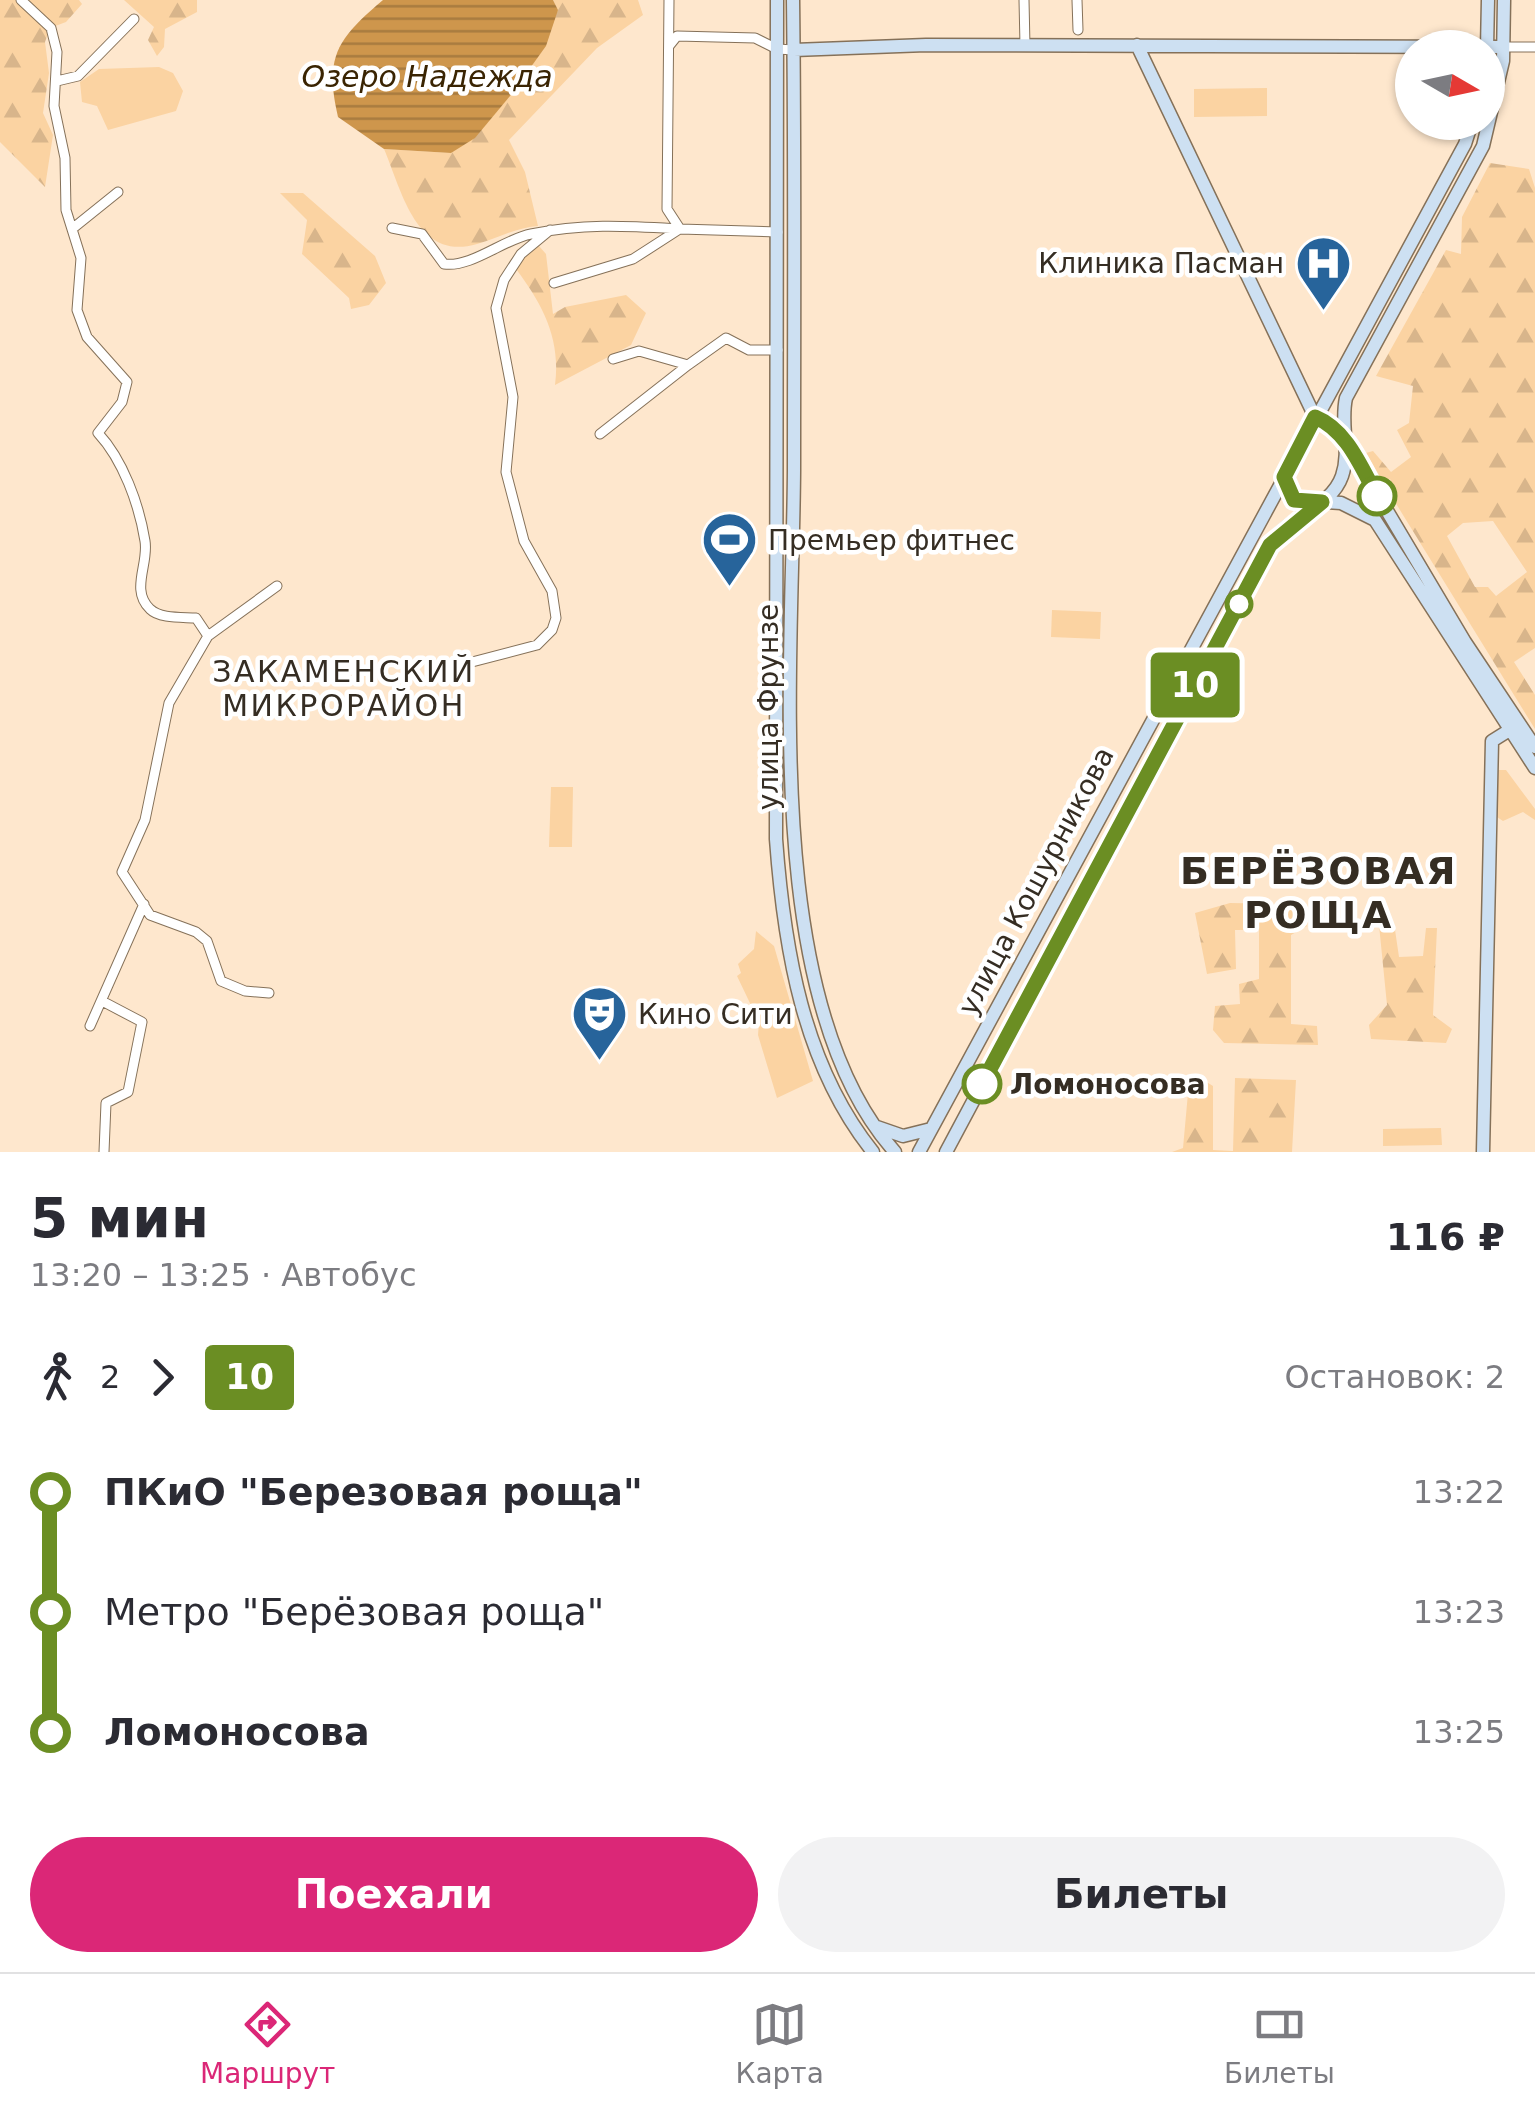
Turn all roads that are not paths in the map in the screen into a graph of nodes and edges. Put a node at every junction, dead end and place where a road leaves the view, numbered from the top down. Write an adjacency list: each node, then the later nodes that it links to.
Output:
1 (21, 0): 21 (street)
2 (669, 0): 14 (street)
3 (778, 0): 19 (main road, улица Фрунзе)
4 (793, 0): 20 (main road, улица Фрунзе)
5 (1024, 0): 15 (street)
6 (1078, 0): 10 (street)
7 (1488, 0): 11 (main road)
8 (1504, 0): 12 (main road)
9 (134, 19): 21 (street)
10 (1078, 30)
11 (1487, 30)
12 (1503, 30)
13 (1137, 45): 15 (main road); 16 (main road); 34 (main road)
14 (668, 46): 19 (street); 26 (street)
15 (1024, 46): 20 (main road)
16 (1395, 46)
17 (1505, 47): 18 (street)
18 (1535, 47)
19 (777, 49): 20 (street); 29 (main road, улица Фрунзе)
20 (794, 50): 39 (main road, улица Фрунзе)
21 (57, 82): 27 (street)
22 (1466, 140): 34 (main road)
23 (1485, 140): 36 (main road)
24 (118, 192): 27 (street)
25 (392, 228): 28 (street)
26 (680, 229): 28 (street); 29 (street); 30 (street)
27 (72, 230): 44 (street)
28 (550, 230): 45 (street)
29 (778, 232): 31 (main road, улица Фрунзе)
30 (554, 284)
31 (778, 350): 33 (street); 40 (main road, улица Фрунзе)
32 (613, 359): 33 (street)
33 (688, 364): 35 (street)
34 (1315, 417): 36 (main road); 37 (main road, улица Кошурникова)
35 (600, 434)
36 (1346, 440): 38 (main road); 47 (main road)
37 (1284, 477): 38 (main road); 54 (main road, улица Кошурникова)
38 (1322, 502): 46 (main road); 56 (main road, улица Кошурникова)
39 (793, 555): 40 (main road); 42 (main road, улица Фрунзе)
40 (776, 556): 43 (main road, улица Фрунзе)
41 (278, 586): 44 (street)
42 (793, 631): 43 (main road); 53 (main road, улица Фрунзе)
43 (776, 632): 55 (main road, улица Фрунзе)
44 (208, 636): 49 (street)
45 (472, 662)
46 (1508, 731): 48 (main road); 62 (main road)
47 (1535, 747)
48 (1535, 768)
49 (145, 902): 50 (street); 51 (street)
50 (268, 993)
51 (102, 1001): 52 (street); 57 (street)
52 (90, 1026)
53 (874, 1126): 54 (main road); 60 (main road, улица Фрунзе)
54 (931, 1129): 61 (main road, улица Кошурникова)
55 (854, 1130): 58 (main road); 59 (main road, улица Фрунзе)
56 (948, 1150)
57 (104, 1152)
58 (862, 1152)
59 (873, 1152)
60 (895, 1152)
61 (919, 1152)
62 (1483, 1152)

